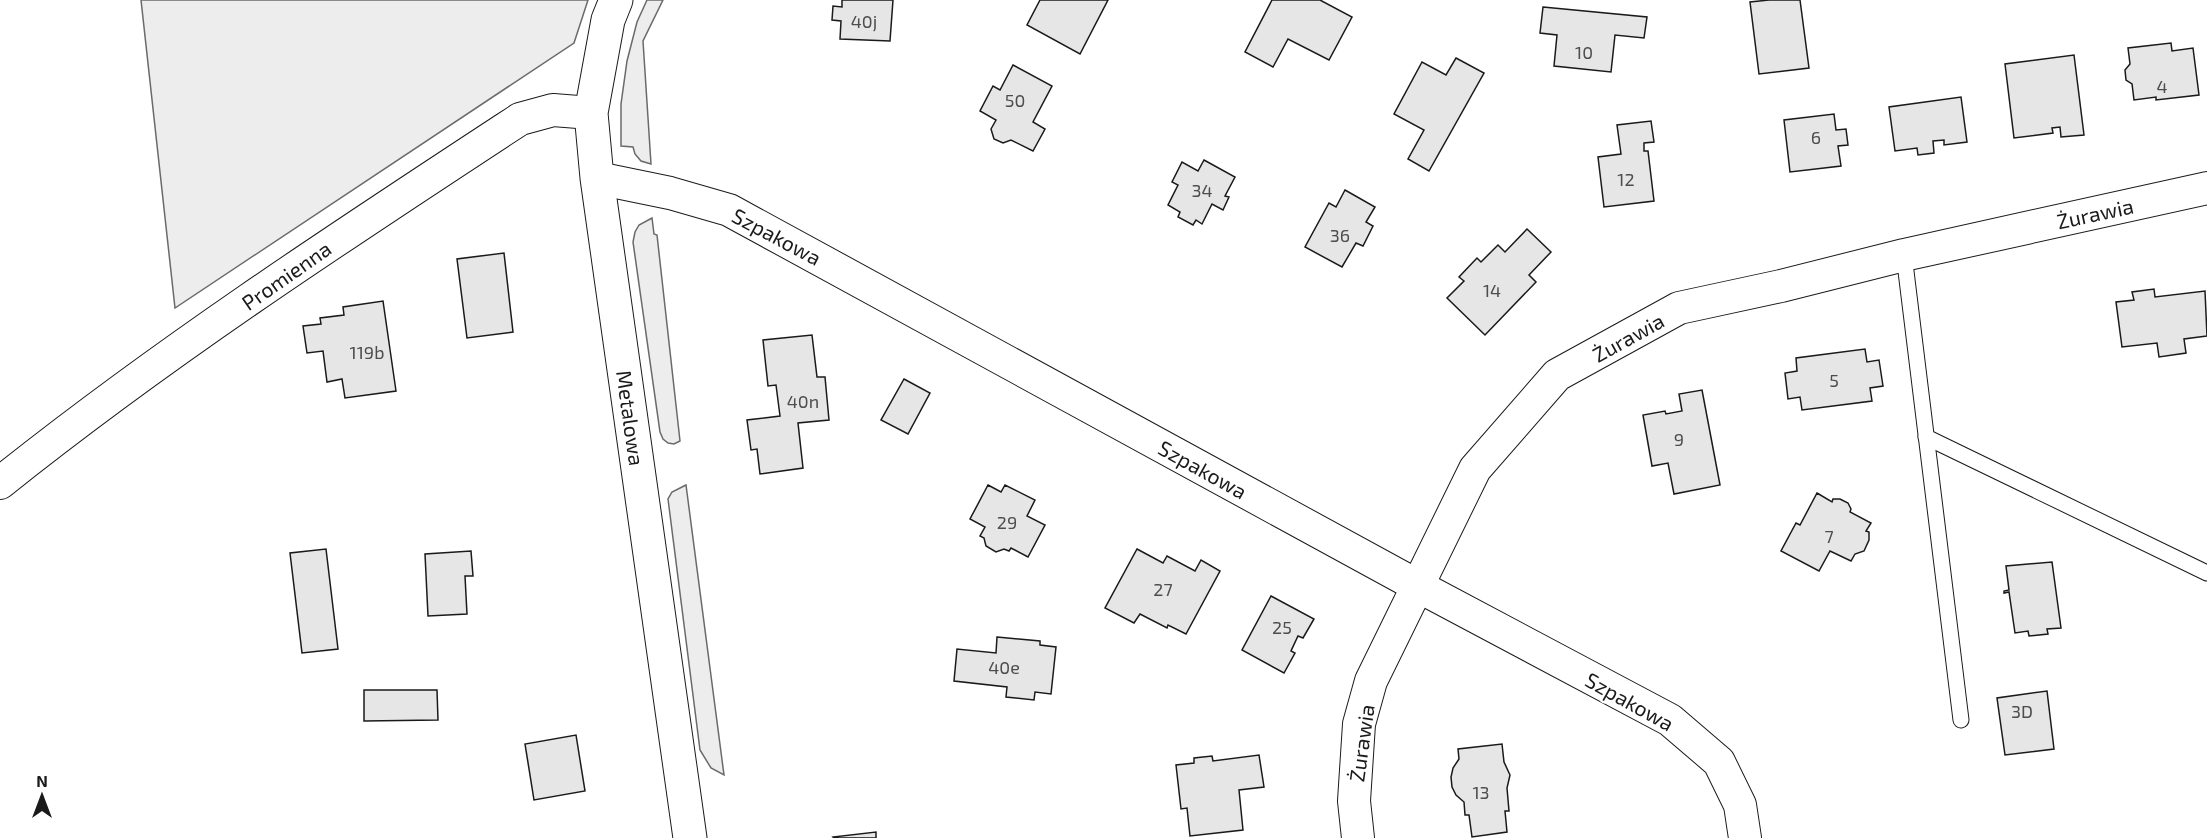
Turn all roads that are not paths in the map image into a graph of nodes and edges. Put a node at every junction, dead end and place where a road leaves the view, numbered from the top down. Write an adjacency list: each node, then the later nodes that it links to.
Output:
1 (616, 0): 2 (street, Metalowa)
2 (591, 113): 3 (street, Metalowa); 7 (street, Promienna)
3 (597, 178): 9 (street, Szpakowa); 11 (street, Metalowa)
4 (2207, 188): 5 (street, Żurawia)
5 (1904, 255): 6 (lane); 9 (street, Żurawia)
6 (1926, 437): 8 (lane); 10 (lane)
7 (0, 483)
8 (2207, 573)
9 (1416, 585): 12 (street, Żurawia); 13 (street, Szpakowa)
10 (1961, 720)
11 (690, 838)
12 (1358, 838)
13 (1745, 838)

